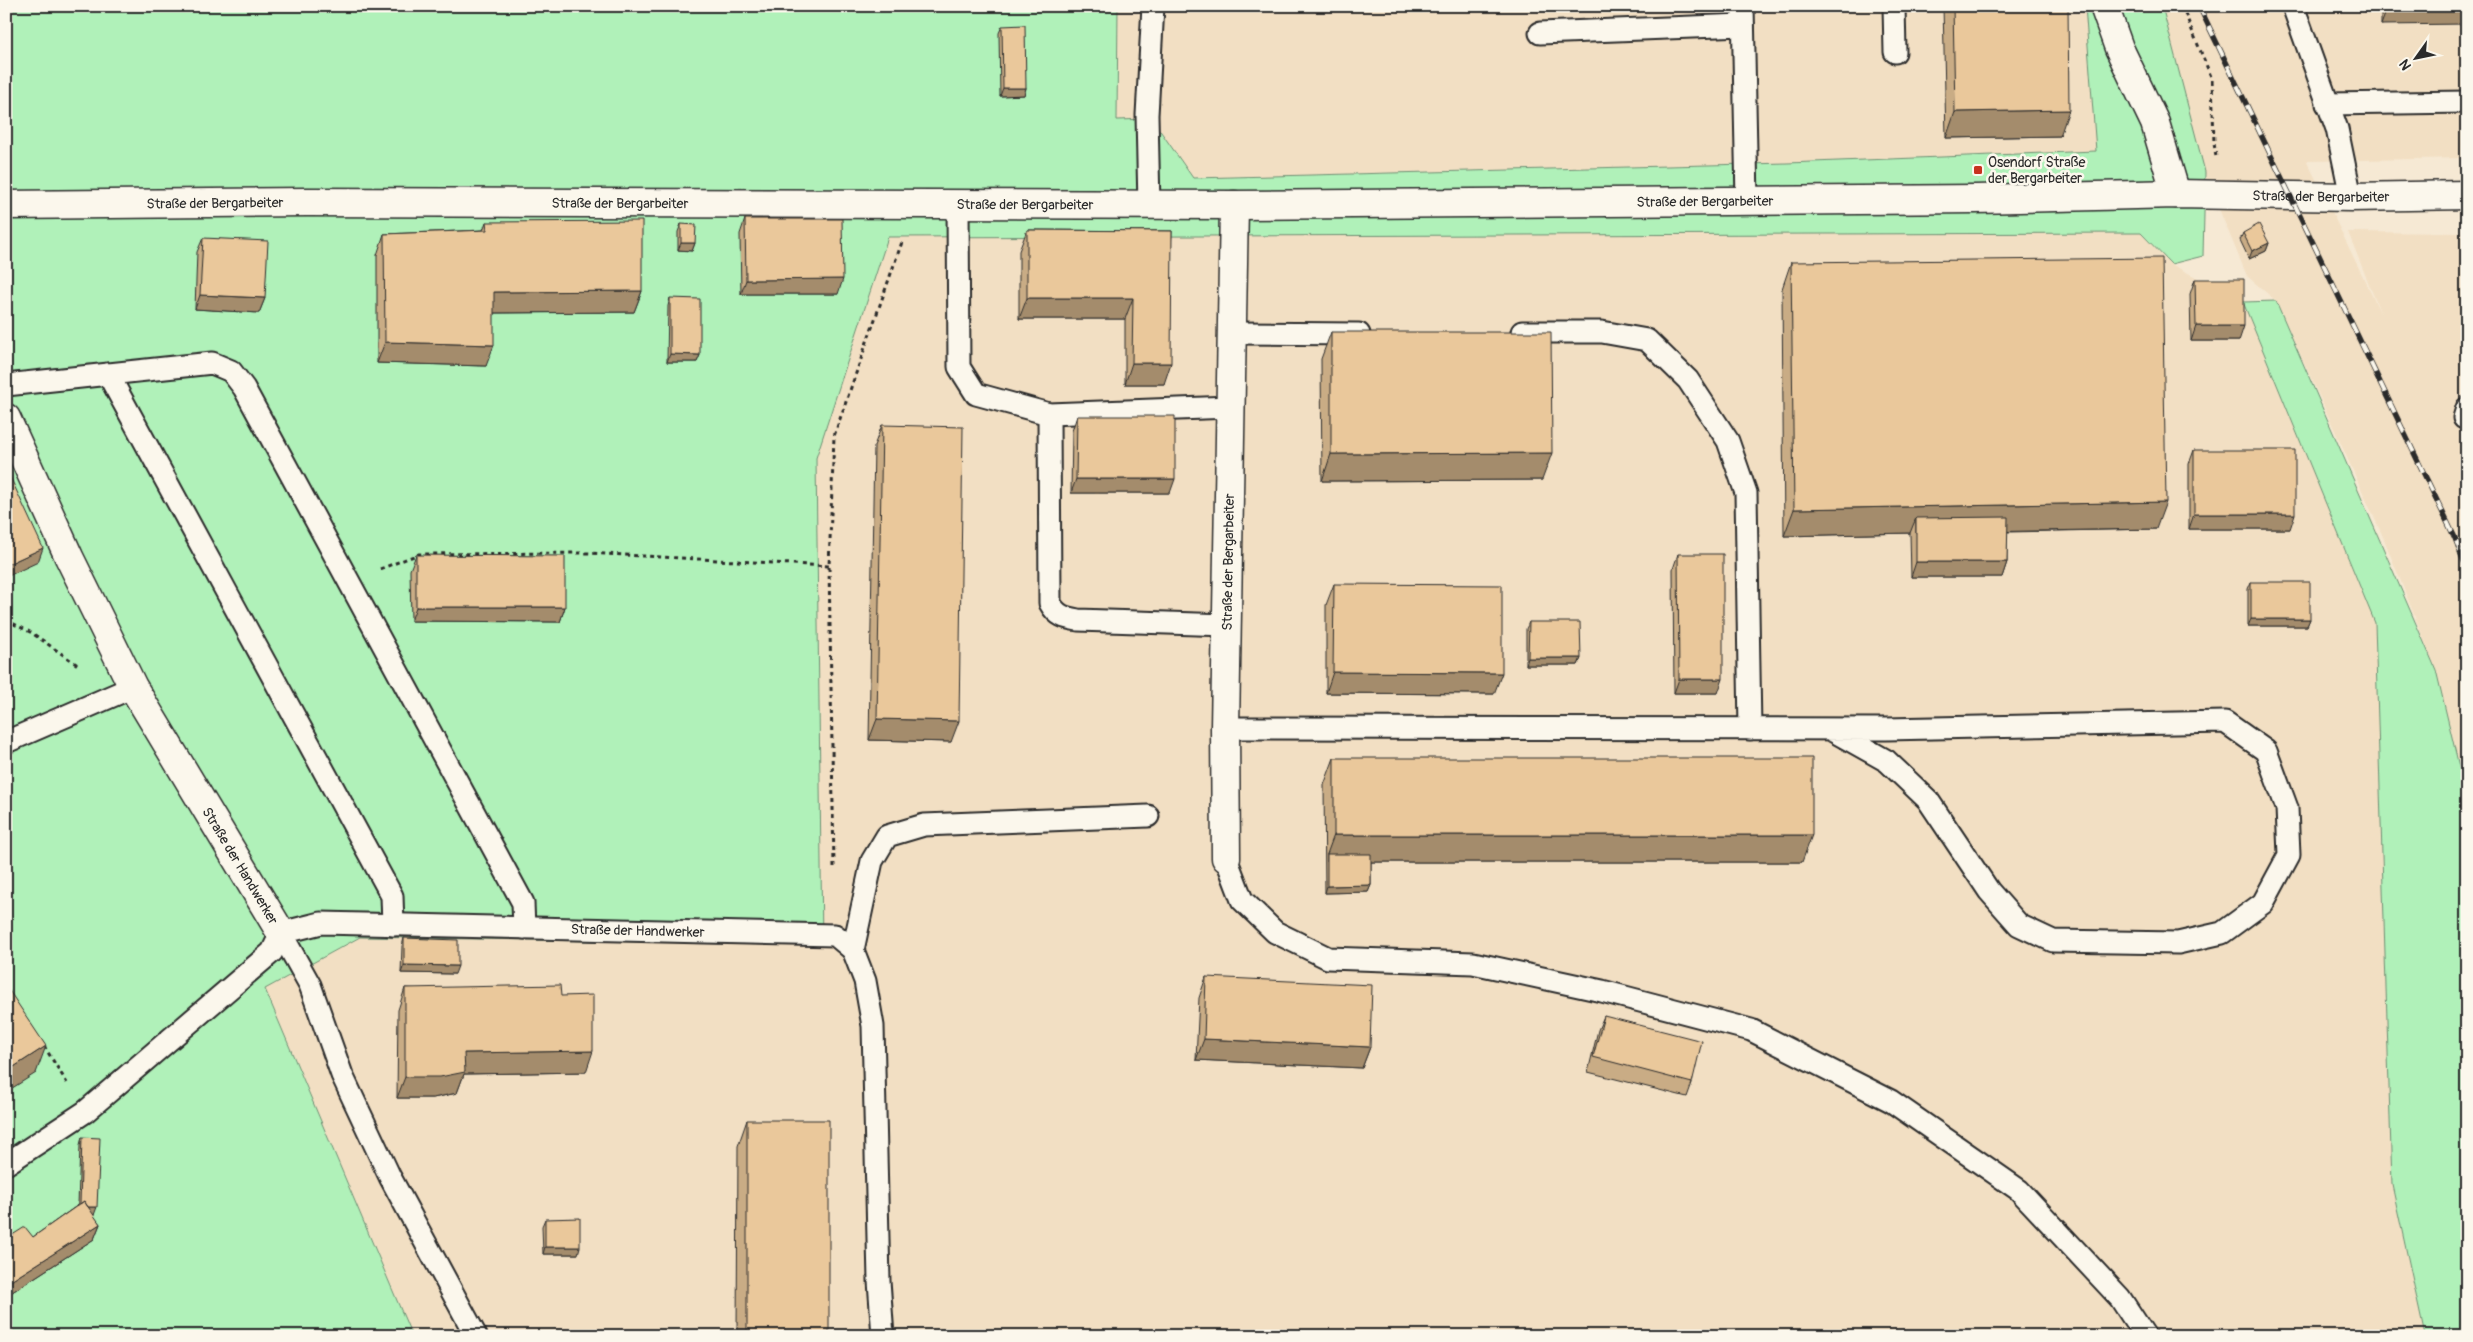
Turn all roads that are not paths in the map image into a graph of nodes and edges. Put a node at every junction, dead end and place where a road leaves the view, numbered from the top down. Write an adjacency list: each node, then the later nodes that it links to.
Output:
1 (1153, 6): 16 (lane)
2 (1894, 6): 7 (lane)
3 (2104, 6): 10 (street)
4 (2293, 6): 9 (lane)
5 (1743, 16): 6 (lane); 13 (lane)
6 (1540, 33)
7 (1895, 52)
8 (2467, 102): 9 (lane)
9 (2328, 104): 12 (lane)
10 (2176, 194): 12 (street, Straße der Bergarbeiter); 13 (street, Straße der Bergarbeiter)
11 (2467, 195): 12 (street, Straße der Bergarbeiter)
12 (2351, 197)
13 (1747, 200): 17 (street, Straße der Bergarbeiter)
14 (958, 204): 15 (street, Straße der Bergarbeiter); 16 (street, Straße der Bergarbeiter); 24 (lane)
15 (6, 205)
16 (1150, 206): 17 (street, Straße der Bergarbeiter)
17 (1234, 206): 19 (street, Straße der Bergarbeiter)
18 (1503, 332): 29 (lane)
19 (1231, 333): 20 (lane); 23 (street, Straße der Bergarbeiter)
20 (1384, 333)
21 (108, 374): 22 (lane); 34 (lane); 35 (lane)
22 (6, 385)
23 (1230, 407): 24 (lane); 26 (street, Straße der Bergarbeiter)
24 (1049, 414): 26 (lane)
25 (6, 418): 27 (street, Straße der Handwerker)
26 (1227, 625): 28 (street, Straße der Bergarbeiter)
27 (123, 692): 31 (lane); 36 (street, Straße der Handwerker)
28 (1225, 728): 29 (lane); 33 (street, Straße der Bergarbeiter)
29 (1750, 729): 30 (lane)
30 (1830, 729): 30 (lane)
31 (6, 742)
32 (1148, 816): 37 (lane)
33 (1226, 858): 41 (lane)
34 (393, 925): 35 (lane, Straße der Handwerker); 36 (lane, Straße der Handwerker)
35 (524, 928): 37 (lane, Straße der Handwerker)
36 (281, 932): 38 (lane); 39 (lane)
37 (853, 950): 40 (lane)
38 (6, 1164)
39 (476, 1336)
40 (883, 1336)
41 (2145, 1336)

